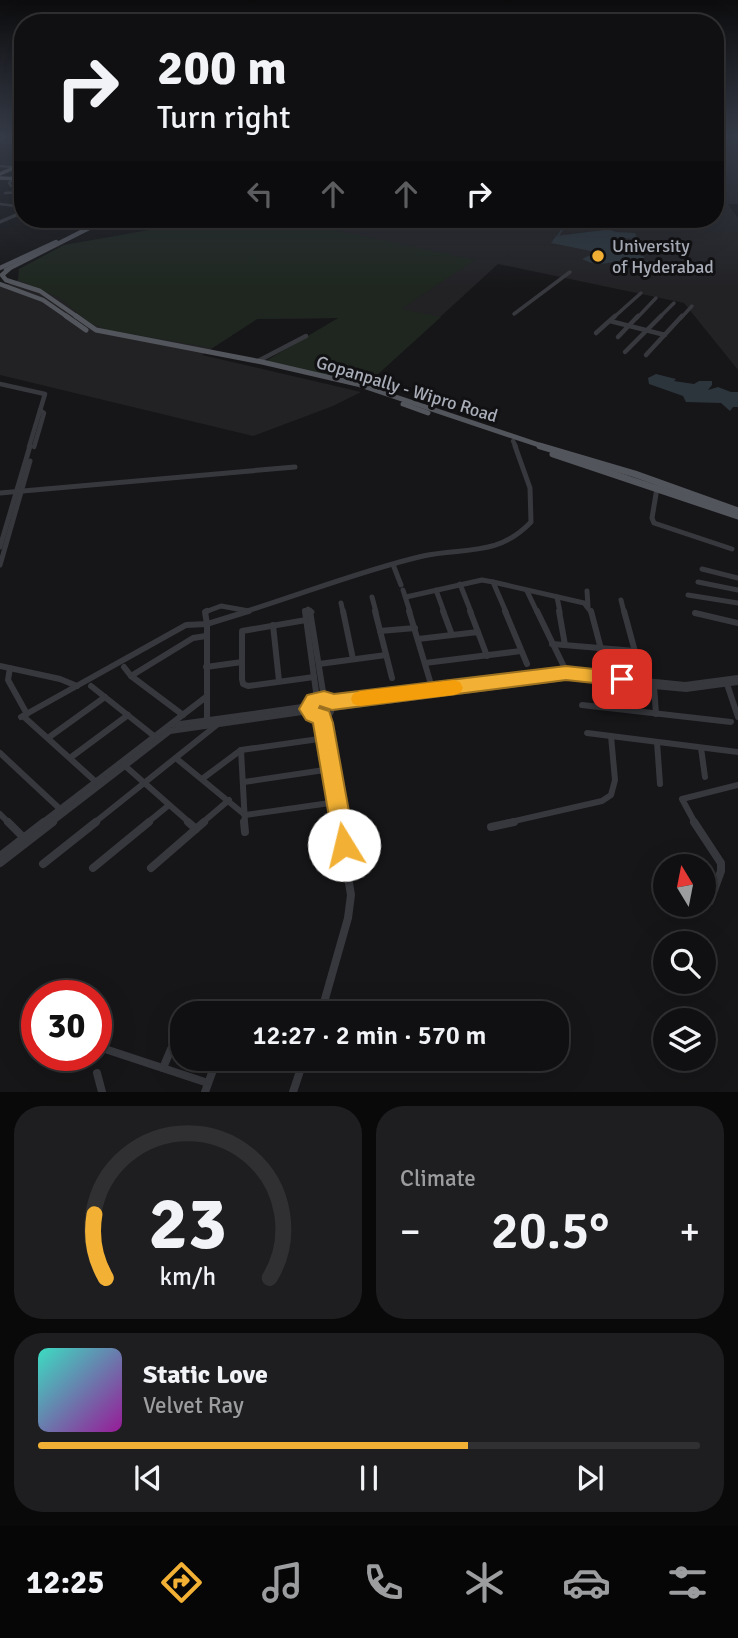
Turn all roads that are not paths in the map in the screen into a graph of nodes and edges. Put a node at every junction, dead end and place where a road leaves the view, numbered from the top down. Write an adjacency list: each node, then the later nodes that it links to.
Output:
1 (14, 192): 2 (street)
2 (5, 193)
3 (84, 228): 6 (main road)
4 (89, 228): 5 (main road)
5 (9, 269): 6 (main road); 8 (main road)
6 (0, 270)
7 (570, 272): 14 (street)
8 (2, 281): 13 (main road, Gopanpally - Wipro Road); 13 (main road, Gopanpally - Wipro Road); 22 (main road, Gopanpally - Wipro Road)
9 (641, 293): 15 (street)
10 (656, 298): 16 (street)
11 (674, 303): 17 (street)
12 (692, 306): 19 (street)
13 (57, 310): 22 (main road, Gopanpally - Wipro Road)
14 (513, 314)
15 (610, 321): 16 (street); 18 (street)
16 (629, 326): 17 (street); 21 (street)
17 (647, 330): 19 (street); 25 (street)
18 (596, 333)
19 (665, 335): 26 (street)
20 (306, 336): 24 (street)
21 (618, 337)
22 (134, 339): 27 (main road, Gopanpally - Wipro Road); 29 (main road, Gopanpally - Wipro Road)
23 (268, 349): 24 (street)
24 (275, 352): 27 (street)
25 (625, 352)
26 (646, 355)
27 (258, 361): 29 (main road, Gopanpally - Wipro Road)
28 (0, 384): 34 (street)
29 (346, 384): 30 (main road, Gopanpally - Wipro Road); 33 (main road, Gopanpally - Wipro Road)
30 (513, 442): 32 (main road, Gopanpally - Wipro Road); 40 (street)
31 (295, 467): 34 (street)
32 (657, 488): 33 (main road, Gopanpally - Wipro Road); 38 (street)
33 (669, 489): 36 (main road, Gopanpally - Wipro Road)
34 (19, 491): 35 (street); 37 (street); 39 (street)
35 (0, 493)
36 (738, 513)
37 (0, 547)
38 (732, 548)
39 (0, 565)
40 (394, 567): 52 (street); 58 (street)
41 (702, 569): 42 (street)
42 (738, 578)
43 (493, 582): 45 (street); 48 (street); 73 (street)
44 (698, 582): 47 (street)
45 (460, 584): 46 (street); 66 (street)
46 (436, 590): 52 (street); 67 (street)
47 (738, 590)
48 (527, 591): 53 (street); 70 (street)
49 (587, 591): 57 (street)
50 (688, 595): 56 (street)
51 (372, 597): 65 (street)
52 (406, 597): 64 (street)
53 (556, 597): 57 (street); 71 (street)
54 (621, 600): 74 (street)
55 (341, 603): 77 (street)
56 (738, 603)
57 (588, 606): 72 (street)
58 (252, 611): 61 (street); 61 (street)
59 (695, 613): 62 (street)
60 (306, 620): 63 (street); 80 (street); 80 (street)
61 (207, 624): 68 (street); 94 (street)
62 (738, 624)
63 (273, 625): 78 (street); 91 (street)
64 (415, 628): 65 (street); 69 (street)
65 (380, 631): 75 (street)
66 (478, 632): 67 (street); 76 (street)
67 (452, 635): 69 (street)
68 (206, 636): 84 (street); 87 (street)
69 (418, 639): 79 (street)
70 (552, 644): 71 (street); 86 (street)
71 (565, 645): 72 (street)
72 (601, 649): 74 (street)
73 (521, 651): 76 (street); 81 (street)
74 (635, 651): 92 (street)
75 (386, 655): 77 (street); 89 (street)
76 (487, 656): 79 (street)
77 (353, 659): 80 (street)
78 (242, 663): 84 (street); 91 (street)
79 (425, 663): 97 (street)
80 (316, 664): 88 (street); 100 (street)
81 (527, 664)
82 (0, 666): 85 (street)
83 (124, 667): 87 (street)
84 (206, 667): 98 (street)
85 (10, 668): 94 (street); 108 (street)
86 (567, 675): 92 (street); 96 (street); 97 (street)
87 (131, 676): 107 (street)
88 (314, 677): 91 (street); 100 (street)
89 (392, 678)
90 (738, 680): 92 (street); 93 (street)
91 (279, 681)
92 (643, 681)
93 (727, 684): 96 (street); 101 (street)
94 (76, 686): 108 (street)
95 (91, 686): 99 (street)
96 (654, 686): 105 (street)
97 (433, 692): 102 (street)
98 (206, 697): 107 (street); 111 (street)
99 (105, 698): 106 (street); 118 (street)
100 (321, 698): 102 (street); 104 (street)
101 (736, 702): 109 (street)
102 (332, 705): 110 (street)
103 (582, 705): 105 (street)
104 (309, 708): 110 (street); 111 (street); 112 (street)
105 (656, 714): 113 (street)
106 (128, 715): 116 (street); 125 (street)
107 (183, 715): 114 (street)
108 (24, 716): 118 (street)
109 (738, 716)
110 (322, 717): 119 (street)
111 (207, 719): 114 (street)
112 (220, 722): 114 (street); 126 (street)
113 (731, 722)
114 (173, 727): 116 (street); 127 (street)
115 (587, 733): 117 (street)
116 (154, 736): 131 (street)
117 (611, 736): 120 (street); 142 (street)
118 (48, 738): 125 (street)
119 (326, 738): 122 (street); 128 (street)
120 (657, 742): 121 (street); 133 (street)
121 (701, 748): 123 (street); 129 (street)
122 (241, 750): 130 (street); 132 (street)
123 (738, 752)
124 (0, 753): 139 (street)
125 (69, 758): 131 (street)
126 (177, 759): 130 (street); 134 (street)
127 (124, 765): 134 (street); 146 (street)
128 (331, 769): 132 (street); 137 (street)
129 (705, 776)
130 (202, 779): 136 (street)
131 (96, 782): 139 (street)
132 (244, 782): 141 (street)
133 (660, 784)
134 (144, 785): 138 (street); 150 (street)
135 (738, 785): 147 (street)
136 (229, 800): 141 (street); 143 (street)
137 (337, 802): 141 (street); 154 (street)
138 (169, 805): 143 (street); 151 (street)
139 (60, 809): 145 (street)
140 (0, 814): 145 (street)
141 (245, 815): 144 (street)
142 (491, 827)
143 (196, 829): 152 (street)
144 (245, 832)
145 (23, 837): 146 (street)
146 (4, 853): 149 (street)
147 (715, 854)
148 (716, 855): 153 (street)
149 (0, 863)
150 (43, 864)
151 (93, 868)
152 (151, 868)
153 (716, 885)
154 (324, 1001)
155 (112, 1051): 157 (street)
156 (170, 1051): 157 (street)
157 (163, 1068): 161 (street)
158 (213, 1071): 161 (street)
159 (299, 1071): 163 (street)
160 (97, 1073): 162 (street)
161 (206, 1088)
162 (102, 1092)
163 (293, 1092)

